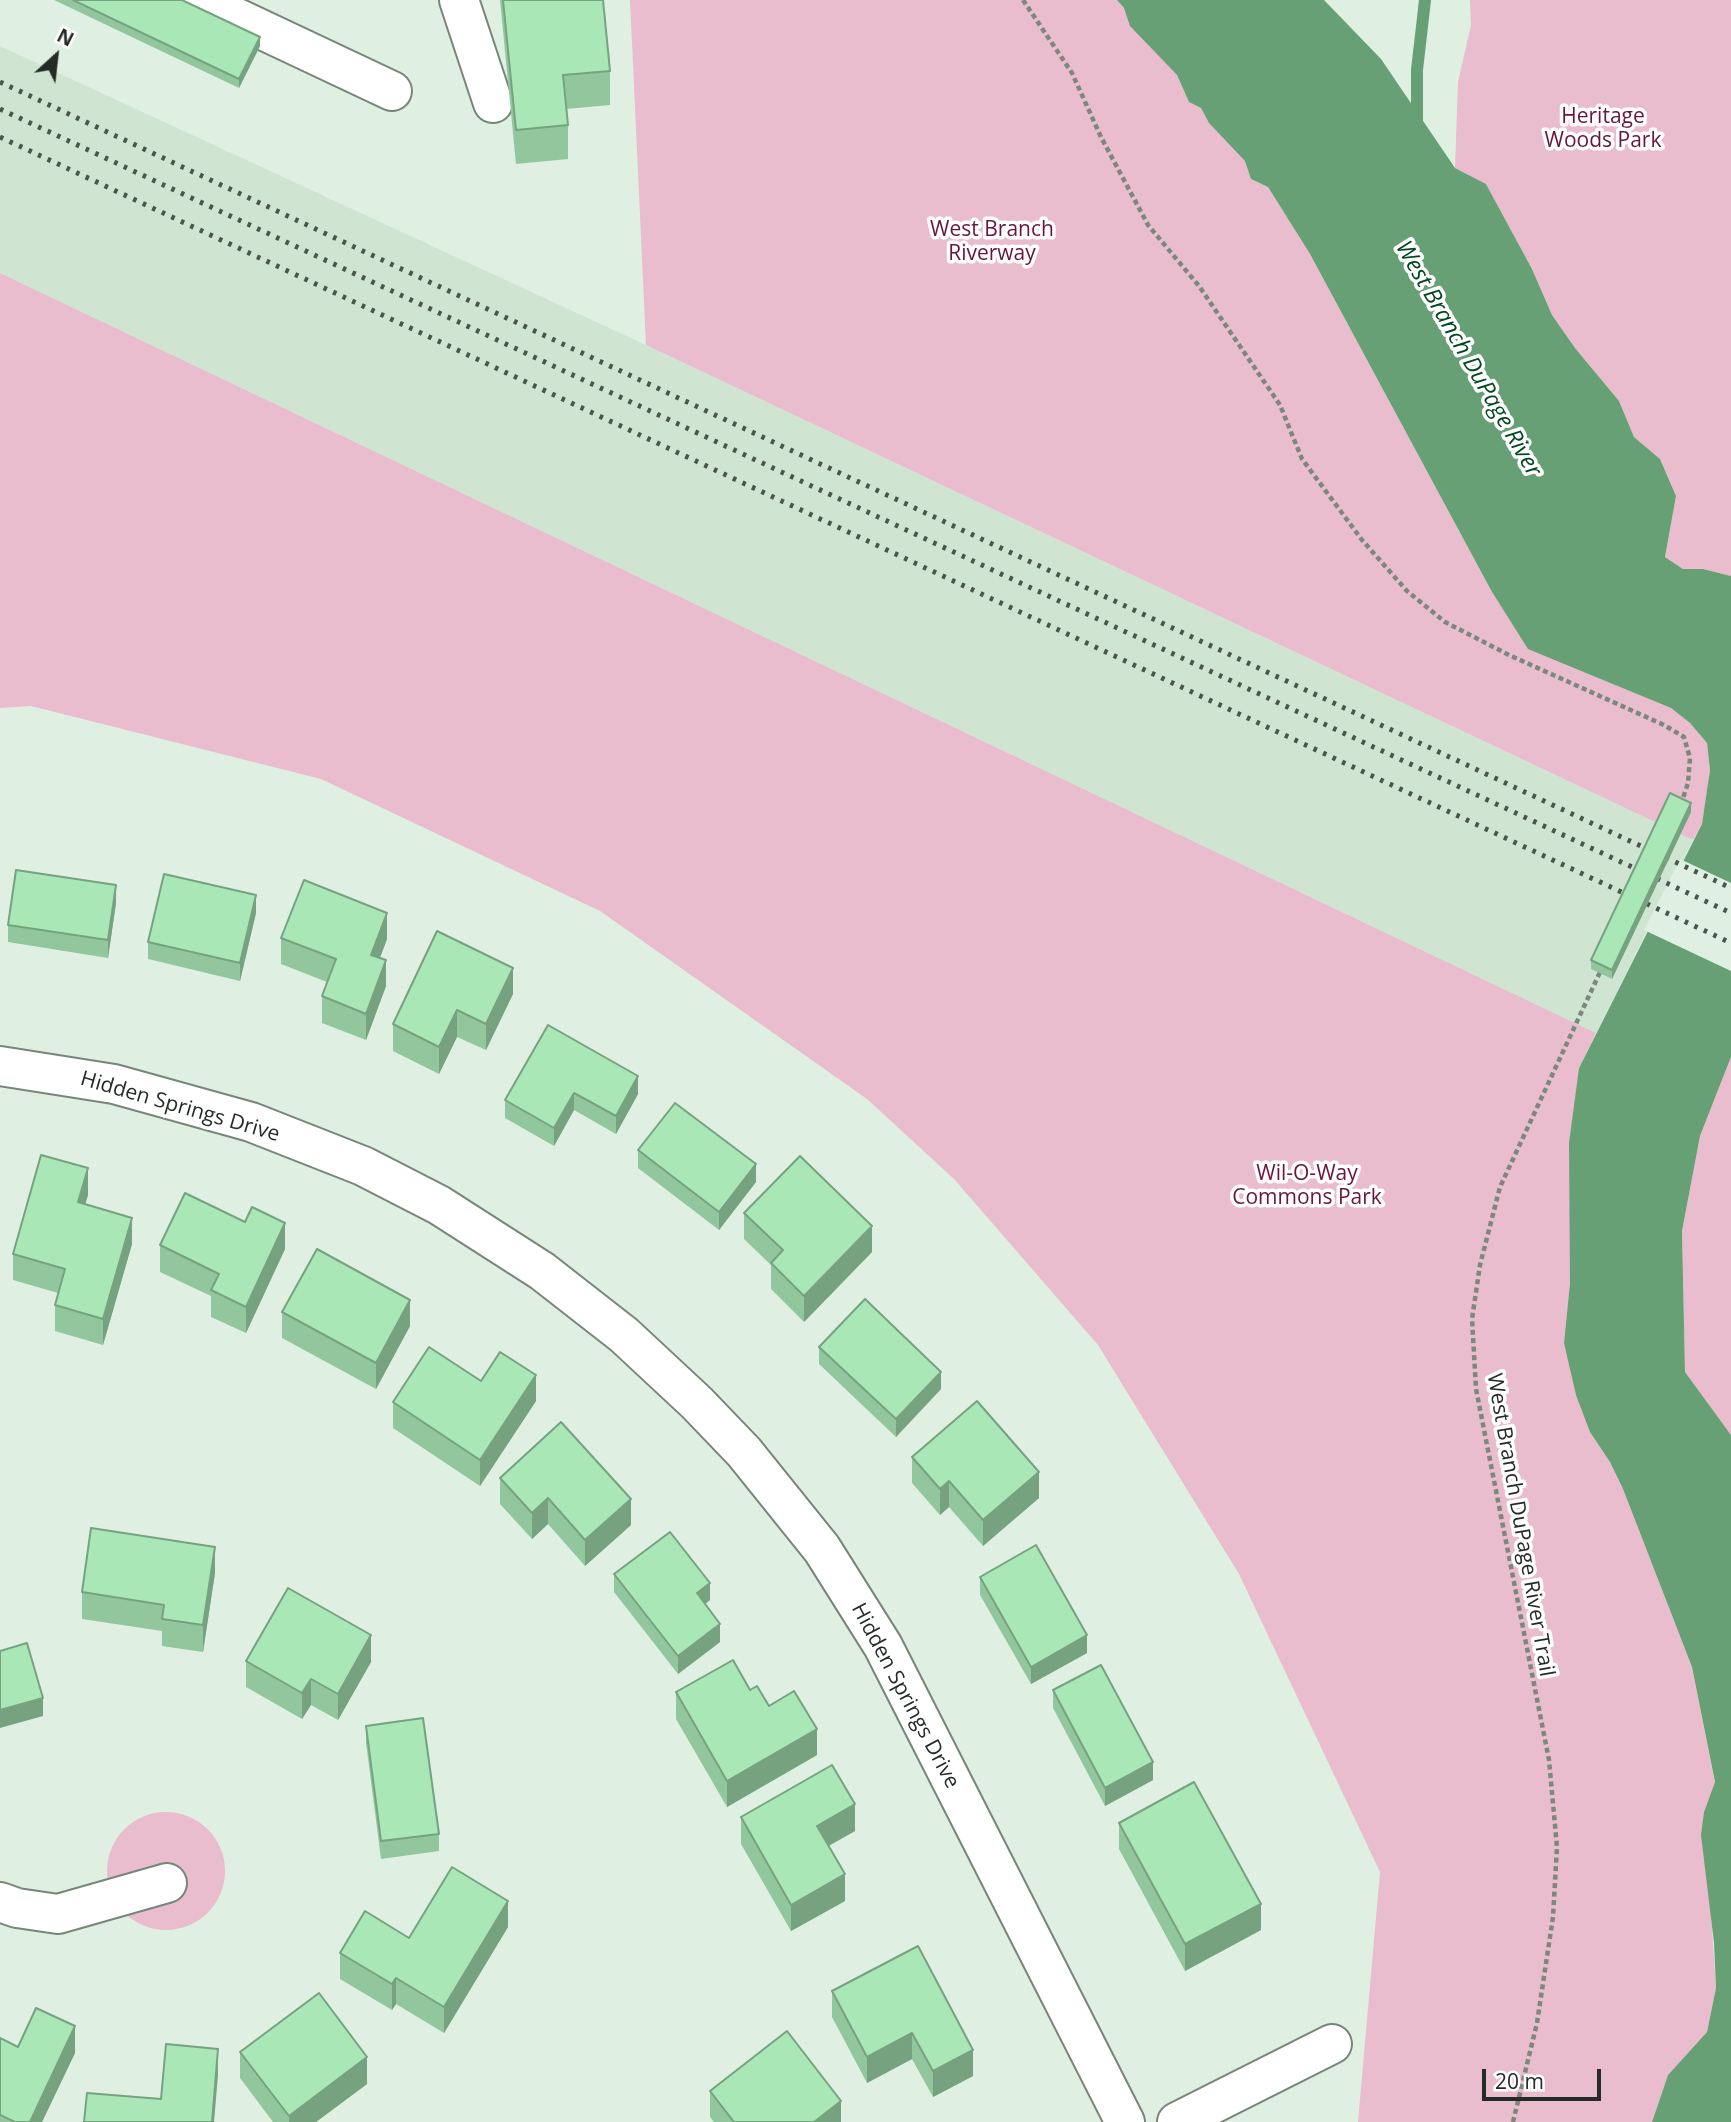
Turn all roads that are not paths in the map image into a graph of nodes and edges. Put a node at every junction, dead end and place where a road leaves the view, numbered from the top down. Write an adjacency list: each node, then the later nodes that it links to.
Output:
1 (199, 0): 3 (street)
2 (459, 0): 4 (street)
3 (392, 91)
4 (493, 103)
5 (0, 1066): 9 (street, Hidden Springs Drive)
6 (167, 1883): 7 (street)
7 (0, 1902)
8 (1332, 2044): 10 (street)
9 (1125, 2122)
10 (1177, 2122)

